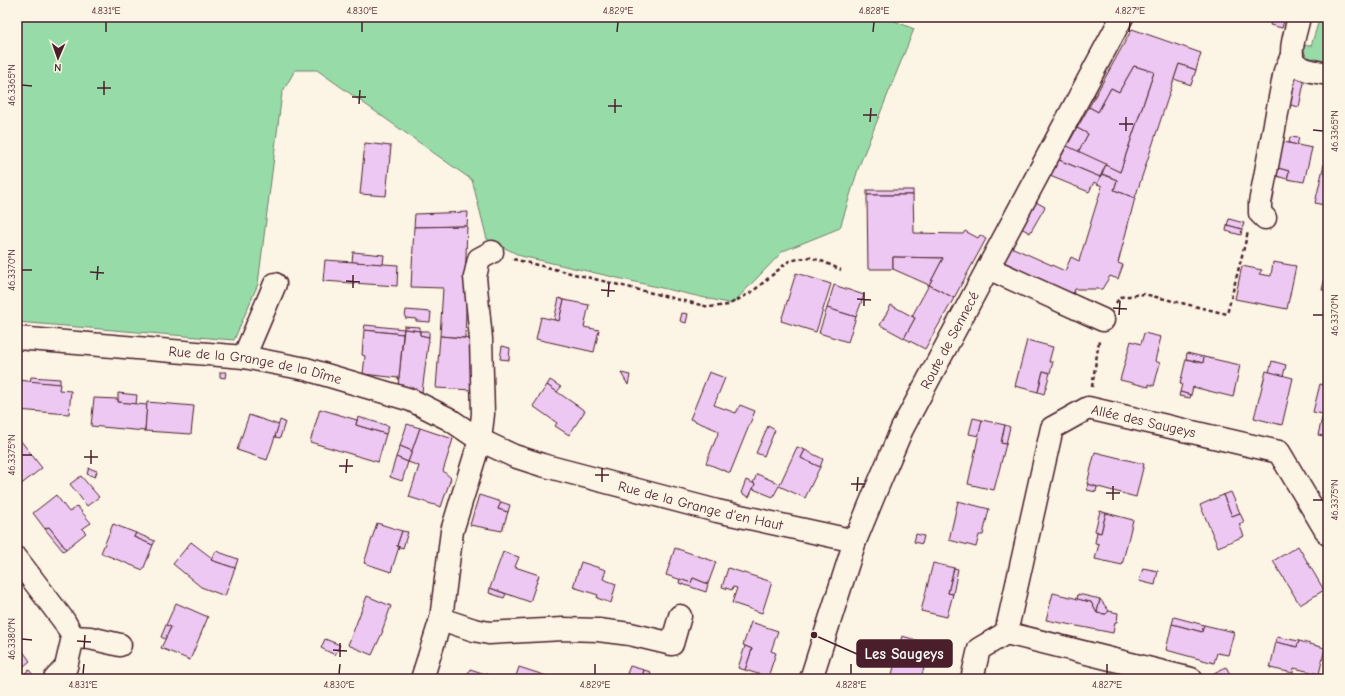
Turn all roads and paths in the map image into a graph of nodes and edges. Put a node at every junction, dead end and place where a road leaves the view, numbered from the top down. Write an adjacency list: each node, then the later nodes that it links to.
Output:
1 (1122, 17): 7 (street, Route de Sennecé)
2 (1299, 17): 3 (street)
3 (1292, 56): 4 (street); 5 (street)
4 (1328, 74)
5 (1262, 216): 10 (path)
6 (492, 252): 8 (path); 14 (street)
7 (988, 268): 10 (street); 16 (street, Route de Sennecé)
8 (841, 270)
9 (275, 284): 12 (street)
10 (1103, 320): 13 (path)
11 (17, 338): 12 (street, Rue de la Grange de la Dîme)
12 (244, 357): 14 (street, Rue de la Grange de la Dîme)
13 (1088, 408): 15 (street, Allée des Saugeys); 20 (street, Allée des Saugeys)
14 (480, 440): 16 (street, Rue de la Grange d'en Haut); 19 (street)
15 (1328, 534)
16 (855, 541): 25 (street, Route de Sennecé)
17 (17, 559): 21 (street)
18 (680, 616): 19 (street)
19 (441, 618): 24 (street)
20 (1006, 633): 26 (street); 27 (street)
21 (72, 637): 22 (street); 23 (street)
22 (120, 645)
23 (56, 679)
24 (422, 679)
25 (811, 679)
26 (972, 679)
27 (1191, 679)

